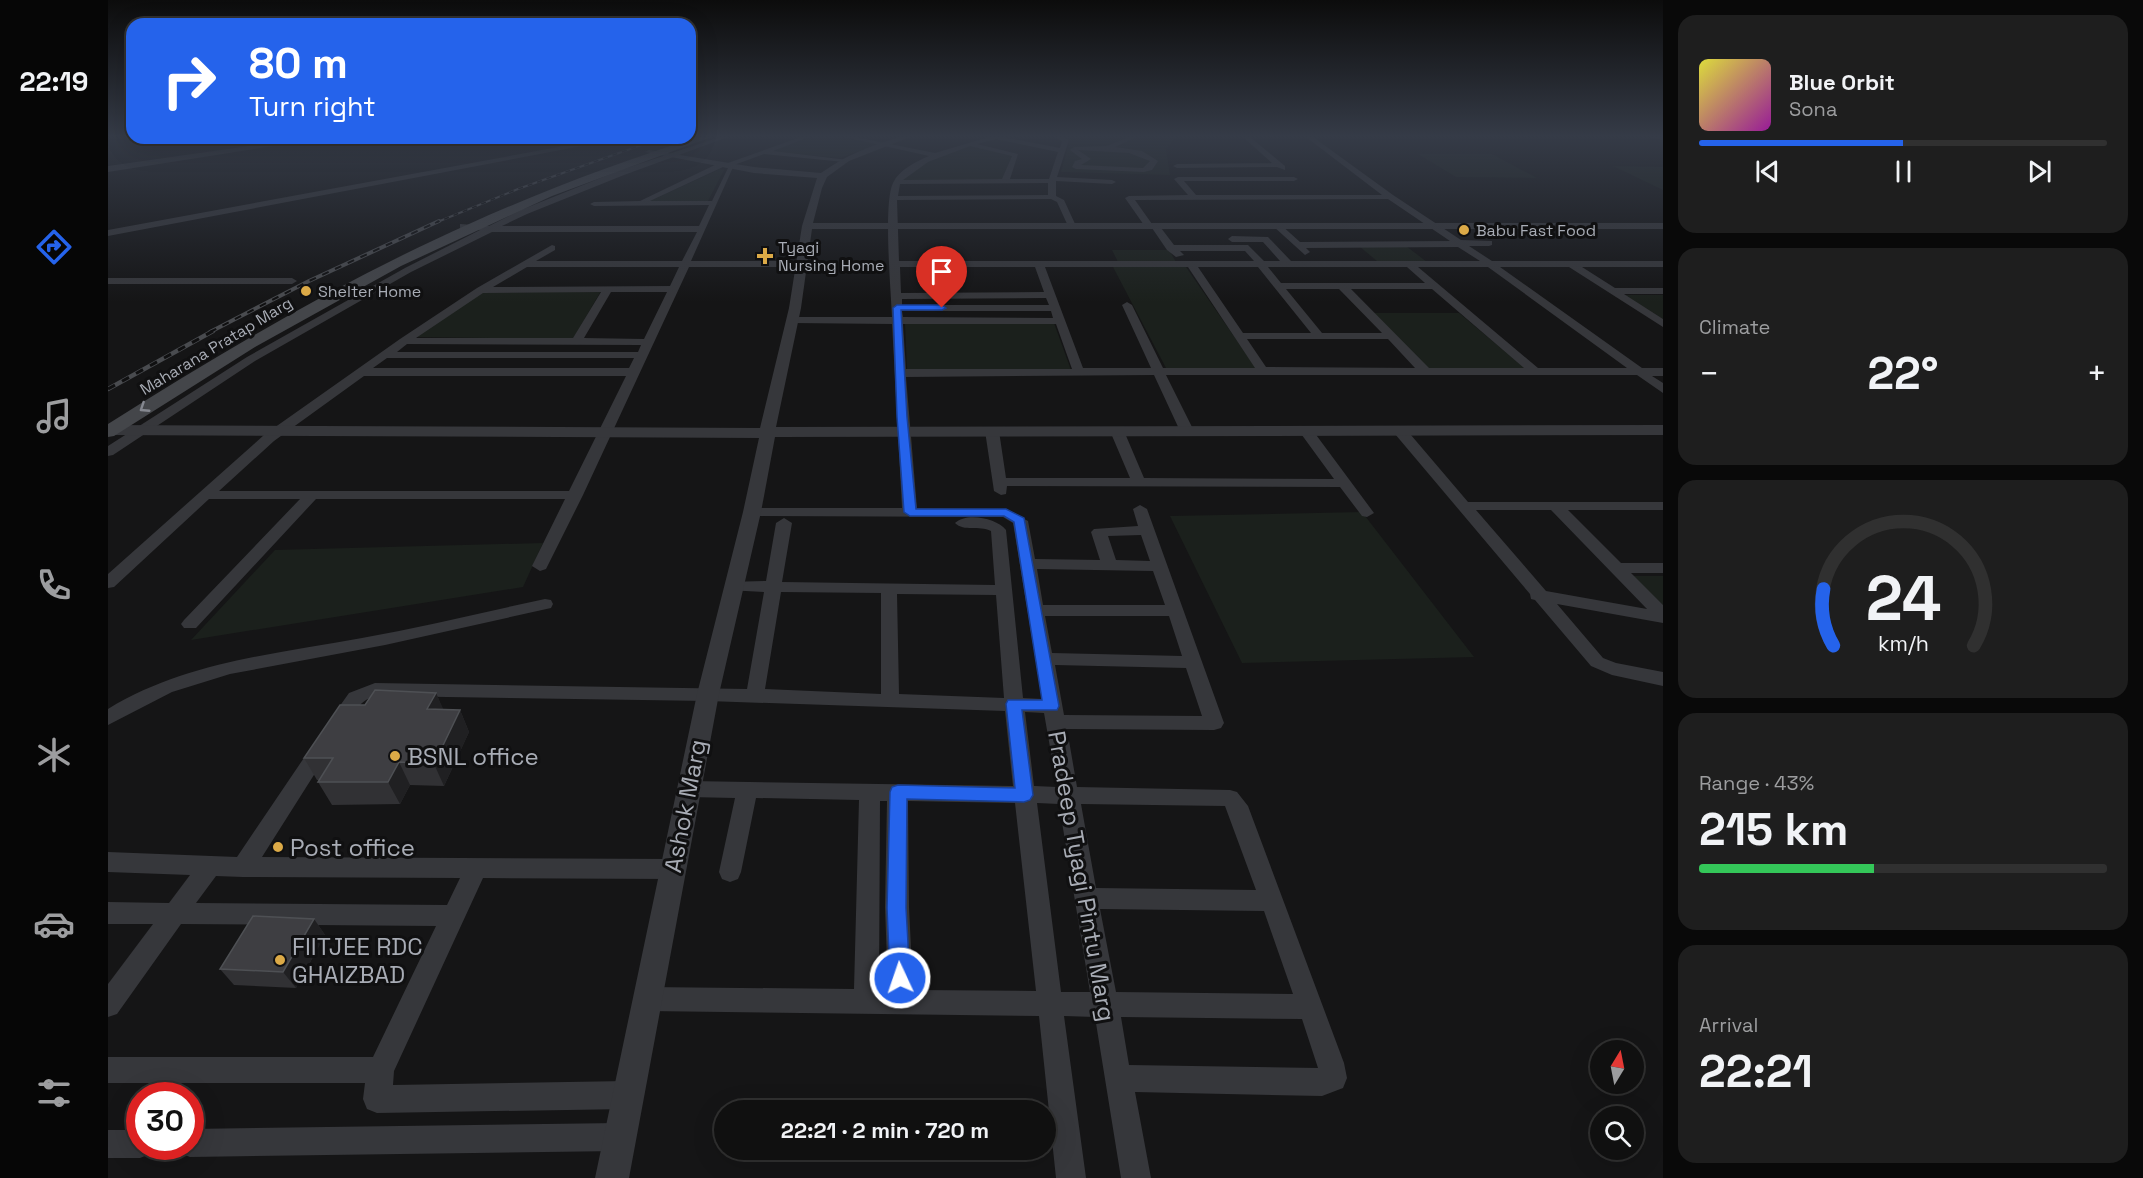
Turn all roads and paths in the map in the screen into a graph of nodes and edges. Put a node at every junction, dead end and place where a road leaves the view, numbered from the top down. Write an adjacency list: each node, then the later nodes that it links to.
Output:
1 (326, 192): 28 (street)
2 (554, 192): 25 (main road, Maharana Pratap Marg)
3 (572, 192): 26 (street)
4 (666, 192): 17 (street)
5 (717, 192): 15 (street)
6 (816, 192): 19 (street, Ashok Marg)
7 (895, 192): 13 (street)
8 (1052, 192): 11 (street)
9 (1189, 192): 14 (street)
10 (1383, 192): 12 (street)
11 (1052, 197): 13 (street); 21 (street)
12 (1390, 197): 14 (street); 18 (street)
13 (894, 198): 20 (street)
14 (1194, 198): 22 (street)
15 (714, 203): 17 (street); 27 (street)
16 (594, 204): 17 (street)
17 (638, 204)
18 (1435, 225): 23 (street); 24 (street); 32 (street)
19 (807, 226): 20 (street); 40 (street, Ashok Marg)
20 (893, 226): 21 (street); 41 (street)
21 (1072, 226): 22 (street)
22 (1152, 226): 23 (street); 29 (street)
23 (1277, 226): 33 (street)
24 (1663, 226)
25 (467, 227): 26 (street); 89 (main road, Maharana Pratap Marg)
26 (490, 229): 27 (street); 90 (street)
27 (702, 229): 39 (street)
28 (108, 232)
29 (1162, 239): 35 (street); 37 (street)
30 (1489, 243): 32 (street)
31 (1351, 244): 32 (street); 33 (street); 47 (street)
32 (1462, 244): 49 (street)
33 (1297, 245): 46 (street)
34 (552, 248): 38 (street)
35 (1170, 248): 36 (street); 43 (street)
36 (1248, 248): 37 (street); 44 (street)
37 (1274, 248): 45 (street)
38 (524, 264): 39 (street); 58 (street)
39 (685, 264): 40 (street); 57 (street)
40 (801, 264): 66 (street, Ashok Marg)
41 (895, 264): 42 (street); 63 (street)
42 (1039, 264): 43 (street); 62 (street)
43 (1188, 264): 44 (street); 70 (street)
44 (1260, 264): 45 (street); 54 (street)
45 (1288, 264): 46 (street)
46 (1316, 264): 47 (street)
47 (1374, 264): 48 (street)
48 (1409, 264): 49 (street); 56 (street)
49 (1490, 264): 50 (street); 82 (street)
50 (1570, 264): 51 (street); 60 (street)
51 (1663, 264)
52 (292, 281): 53 (street)
53 (111, 282)
54 (1278, 286): 55 (street); 71 (street)
55 (1342, 286): 56 (street); 72 (street)
56 (1435, 286): 87 (street)
57 (673, 289): 59 (street); 75 (street)
58 (481, 290): 59 (street); 73 (street)
59 (608, 290): 74 (street)
60 (1613, 291): 61 (street); 69 (street)
61 (1663, 291)
62 (1050, 295): 63 (street); 65 (street)
63 (897, 302): 65 (street); 67 (street)
64 (1126, 305): 86 (street)
65 (1055, 308): 68 (street)
66 (792, 320): 67 (street); 99 (street, Ashok Marg)
67 (897, 320): 68 (street); 84 (street)
68 (1060, 321): 85 (street)
69 (1663, 324)
70 (1238, 336): 71 (street); 78 (street)
71 (1319, 336): 72 (street)
72 (1390, 336): 79 (street)
73 (404, 341): 74 (street); 76 (street)
74 (577, 341): 75 (street)
75 (647, 342): 77 (street)
76 (384, 355): 77 (street); 80 (street)
77 (641, 355): 81 (street)
78 (1263, 370): 79 (street); 86 (street)
79 (1425, 371): 87 (street)
80 (359, 372): 81 (street); 92 (street)
81 (633, 372): 98 (street)
82 (1640, 372): 83 (street); 87 (street); 88 (street)
83 (1663, 372)
84 (900, 373): 85 (street); 100 (street)
85 (1079, 373): 86 (street)
86 (1160, 373): 95 (street)
87 (1537, 373)
88 (1663, 389)
89 (109, 427): 90 (street)
90 (143, 430): 92 (street); 101 (street)
91 (1663, 430): 97 (street)
92 (279, 431): 98 (street); 104 (street)
93 (992, 431): 94 (street); 100 (street); 102 (street)
94 (1117, 431): 95 (street); 102 (street)
95 (1187, 431): 96 (street)
96 (1306, 431): 97 (street); 103 (street)
97 (1400, 431): 107 (street)
98 (604, 432): 99 (street); 105 (street)
99 (768, 432): 100 (street); 113 (street, Ashok Marg)
100 (904, 432): 111 (street)
101 (108, 452)
102 (1139, 483): 103 (street)
103 (1344, 483): 112 (street)
104 (204, 495): 106 (street); 122 (street)
105 (576, 495): 106 (street); 118 (street)
106 (311, 496): 132 (street)
107 (1463, 506): 108 (street); 127 (street)
108 (1556, 506): 109 (street); 120 (street)
109 (1663, 506)
110 (1140, 508): 115 (street)
111 (910, 512): 113 (street, Pradeep Tyagi Pintu Marg); 116 (street, Pradeep Tyagi Pintu Marg)
112 (1367, 513)
113 (751, 517): 114 (street); 123 (street, Ashok Marg)
114 (784, 523): 124 (street); 126 (street)
115 (1147, 530): 117 (street); 119 (street)
116 (1027, 564): 117 (street); 129 (street, Pradeep Tyagi Pintu Marg)
117 (1110, 565): 119 (street)
118 (540, 566)
119 (1160, 566): 130 (street)
120 (1615, 568): 121 (street); 131 (street)
121 (1663, 568)
122 (108, 583)
123 (733, 586): 124 (street); 136 (street, Ashok Marg)
124 (773, 587): 125 (street); 137 (street)
125 (889, 589): 126 (street); 138 (street)
126 (1002, 590): 139 (street)
127 (1537, 595): 131 (street); 135 (street)
128 (545, 604): 141 (street)
129 (1035, 610): 130 (street); 133 (street, Pradeep Tyagi Pintu Marg)
130 (1176, 611): 134 (street)
131 (1663, 616)
132 (190, 624)
133 (1043, 659): 134 (street); 140 (street, Pradeep Tyagi Pintu Marg)
134 (1193, 662): 140 (street)
135 (1663, 679)
136 (708, 694): 137 (street); 142 (street, Ashok Marg); 150 (street)
137 (755, 696): 138 (street)
138 (890, 701): 139 (street)
139 (1014, 704): 140 (street); 146 (street)
140 (1053, 714): 147 (street, Pradeep Tyagi Pintu Marg)
141 (108, 718)
142 (689, 789): 143 (street); 152 (street, Ashok Marg)
143 (747, 790): 144 (street); 153 (street)
144 (870, 792): 145 (street); 160 (street)
145 (898, 792): 146 (street); 161 (street)
146 (1024, 795): 147 (street); 162 (street)
147 (1067, 795): 154 (street, Pradeep Tyagi Pintu Marg); 155 (street)
148 (108, 862): 149 (street)
149 (210, 867): 150 (street); 157 (street)
150 (243, 867): 151 (street)
151 (476, 868): 152 (street); 158 (street)
152 (673, 869): 159 (street, Ashok Marg)
153 (730, 872)
154 (1086, 898): 155 (street); 163 (street, Pradeep Tyagi Pintu Marg)
155 (1272, 901): 165 (street)
156 (108, 913): 157 (street)
157 (176, 915): 158 (street); 164 (street)
158 (455, 916): 167 (street)
159 (647, 999): 160 (street); 169 (street, Ashok Marg)
160 (866, 1000): 161 (street)
161 (901, 1001): 162 (street)
162 (1048, 1003): 163 (street); 175 (street)
163 (1105, 1004): 165 (street); 168 (street, Pradeep Tyagi Pintu Marg)
164 (108, 1005)
165 (1310, 1007): 168 (street)
166 (108, 1070): 167 (street)
167 (381, 1070): 169 (street)
168 (1118, 1078): 176 (street, Pradeep Tyagi Pintu Marg)
169 (627, 1095): 170 (street, Ashok Marg)
170 (619, 1137): 171 (street); 174 (street, Ashok Marg)
171 (204, 1143)
172 (108, 1144): 173 (street)
173 (126, 1144)
174 (612, 1178)
175 (1071, 1178)
176 (1136, 1178)

